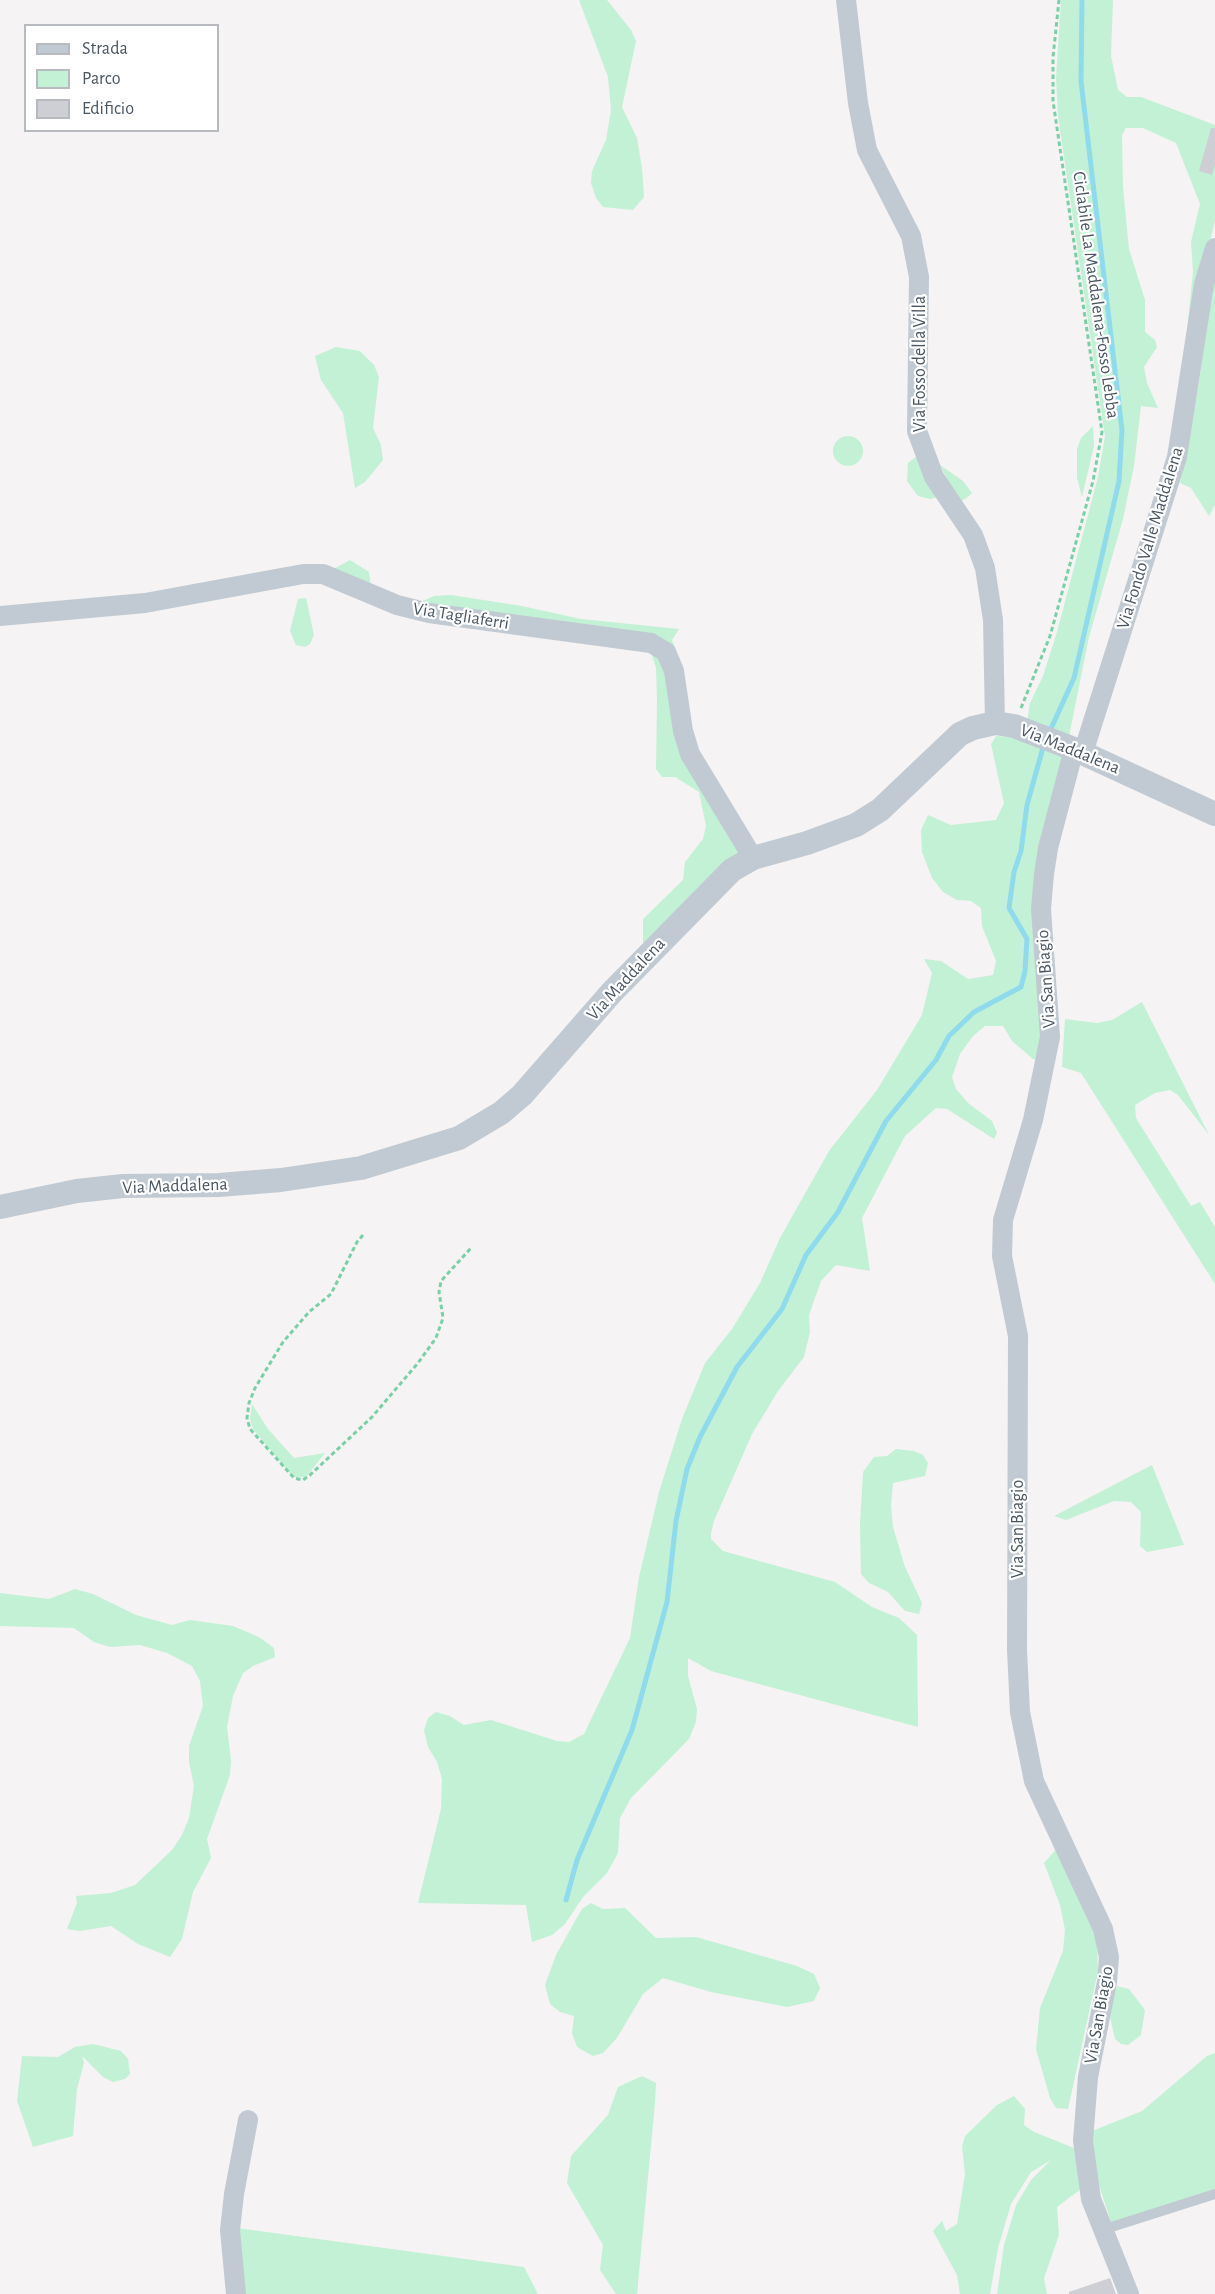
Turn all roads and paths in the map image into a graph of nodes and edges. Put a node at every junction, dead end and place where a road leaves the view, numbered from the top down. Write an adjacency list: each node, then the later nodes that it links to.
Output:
1 (846, 0): 5 (street, Via Fosso della Villa)
2 (1059, 0): 5 (path, Ciclabile La Maddalena-Fosso Lebba)
3 (1215, 248): 6 (street, Via Fondo Valle Maddalena)
4 (0, 616): 8 (street, Via Tagliaferri)
5 (1012, 727): 6 (street, Via Maddalena); 8 (street, Via Maddalena)
6 (1075, 749): 7 (street, Via Maddalena); 14 (street, Via San Biagio)
7 (1215, 814)
8 (753, 858): 9 (street, Via Maddalena)
9 (2, 1205)
10 (363, 1235): 11 (path)
11 (471, 1248)
12 (248, 2120): 15 (street)
13 (1215, 2194): 14 (lane)
14 (1102, 2230): 16 (street, Via San Biagio)
15 (236, 2294)
16 (1129, 2294)

